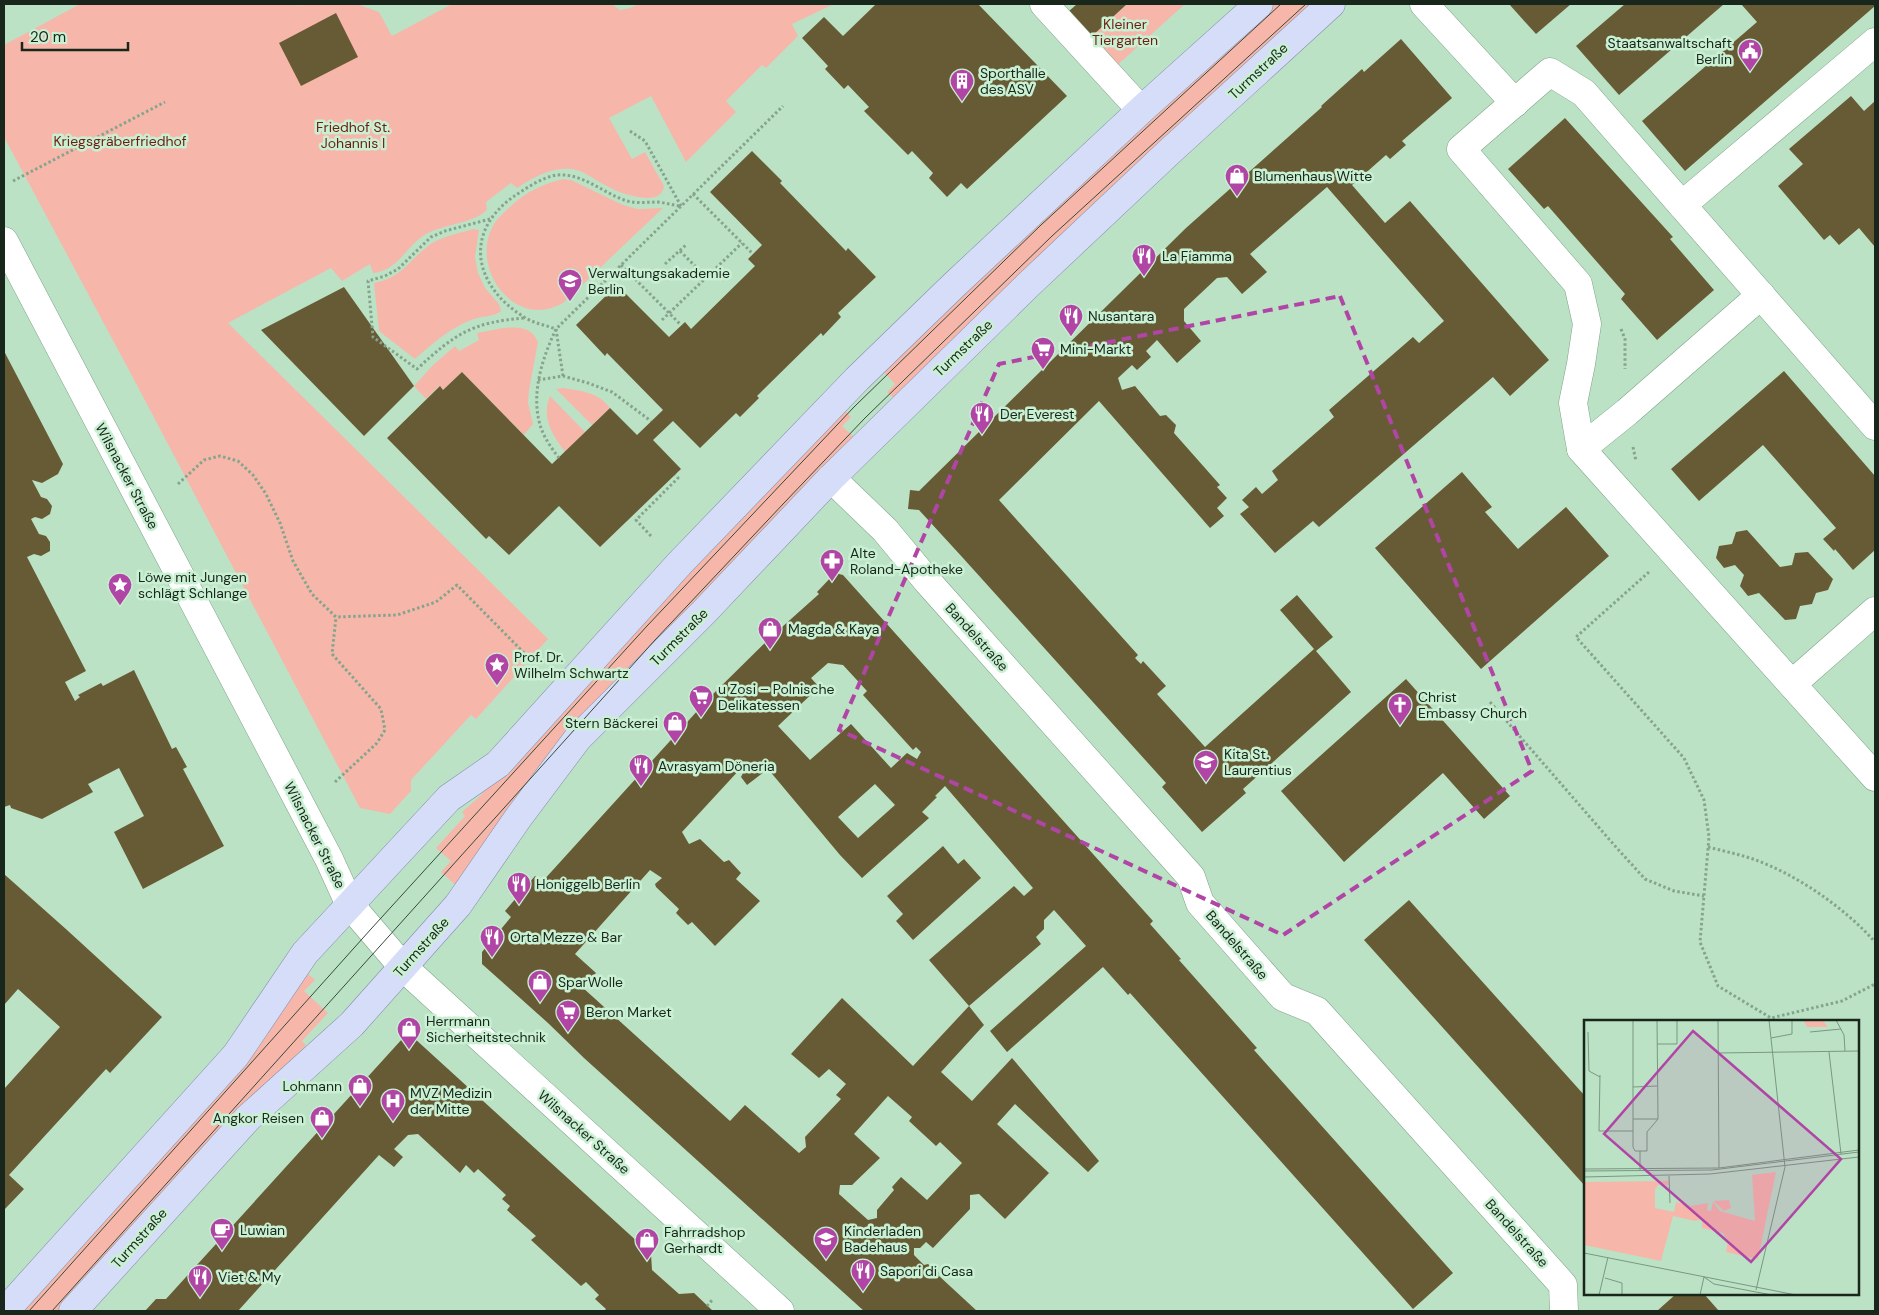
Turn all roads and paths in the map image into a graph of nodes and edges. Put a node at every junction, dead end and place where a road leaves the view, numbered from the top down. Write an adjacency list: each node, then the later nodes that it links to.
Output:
1 (1044, 4): 9 (street)
2 (1258, 4): 9 (main road)
3 (1332, 4): 40 (main road, Turmstraße)
4 (1424, 4): 7 (street)
5 (1875, 42): 13 (street)
6 (165, 102): 11 (path)
7 (1515, 103): 13 (street); 36 (street)
8 (783, 106): 12 (path)
9 (1141, 110): 53 (main road)
10 (630, 131): 14 (path)
11 (14, 181)
12 (693, 194): 14 (path); 17 (path)
13 (1682, 205): 24 (street)
14 (681, 206): 15 (path); 22 (path)
15 (490, 219): 26 (path); 26 (path)
16 (4, 241): 53 (street, Wilsnacker Straße)
17 (742, 243): 20 (path); 23 (path)
18 (687, 244): 19 (path)
19 (680, 251): 21 (path); 23 (path)
20 (753, 254)
21 (665, 264)
22 (621, 265): 25 (path); 30 (path)
23 (706, 278): 25 (path)
24 (1760, 295): 33 (street); 35 (street)
25 (668, 313): 27 (path); 29 (path)
26 (526, 318): 30 (path)
27 (662, 320)
28 (1618, 321): 33 (path)
29 (681, 325)
30 (556, 329): 31 (path); 32 (path)
31 (563, 376): 32 (path); 34 (path)
32 (538, 380): 37 (path)
33 (1627, 412): 36 (street); 38 (path)
34 (651, 421)
35 (1875, 426)
36 (1581, 449): 42 (street)
37 (558, 458)
38 (1637, 465)
39 (675, 475): 43 (path)
40 (831, 478): 55 (main road, Turmstraße); 62 (street, Bandelstraße)
41 (178, 484): 45 (path)
42 (1653, 529): 47 (street); 51 (path)
43 (651, 536)
44 (1875, 611): 47 (street)
45 (336, 617): 46 (path); 50 (path)
46 (534, 663)
47 (1792, 684): 49 (street)
48 (1490, 702): 52 (path)
49 (1875, 777)
50 (335, 782)
51 (1708, 847): 52 (path); 54 (path)
52 (1704, 896): 56 (path)
53 (350, 905): 55 (street, Wilsnacker Straße); 59 (main road)
54 (1875, 942)
55 (403, 967): 60 (main road, Turmstraße); 61 (street, Wilsnacker Straße)
56 (1875, 984)
57 (713, 1300): 58 (path)
58 (708, 1306)
59 (5, 1311)
60 (73, 1311)
61 (780, 1311)
62 (1564, 1311)

